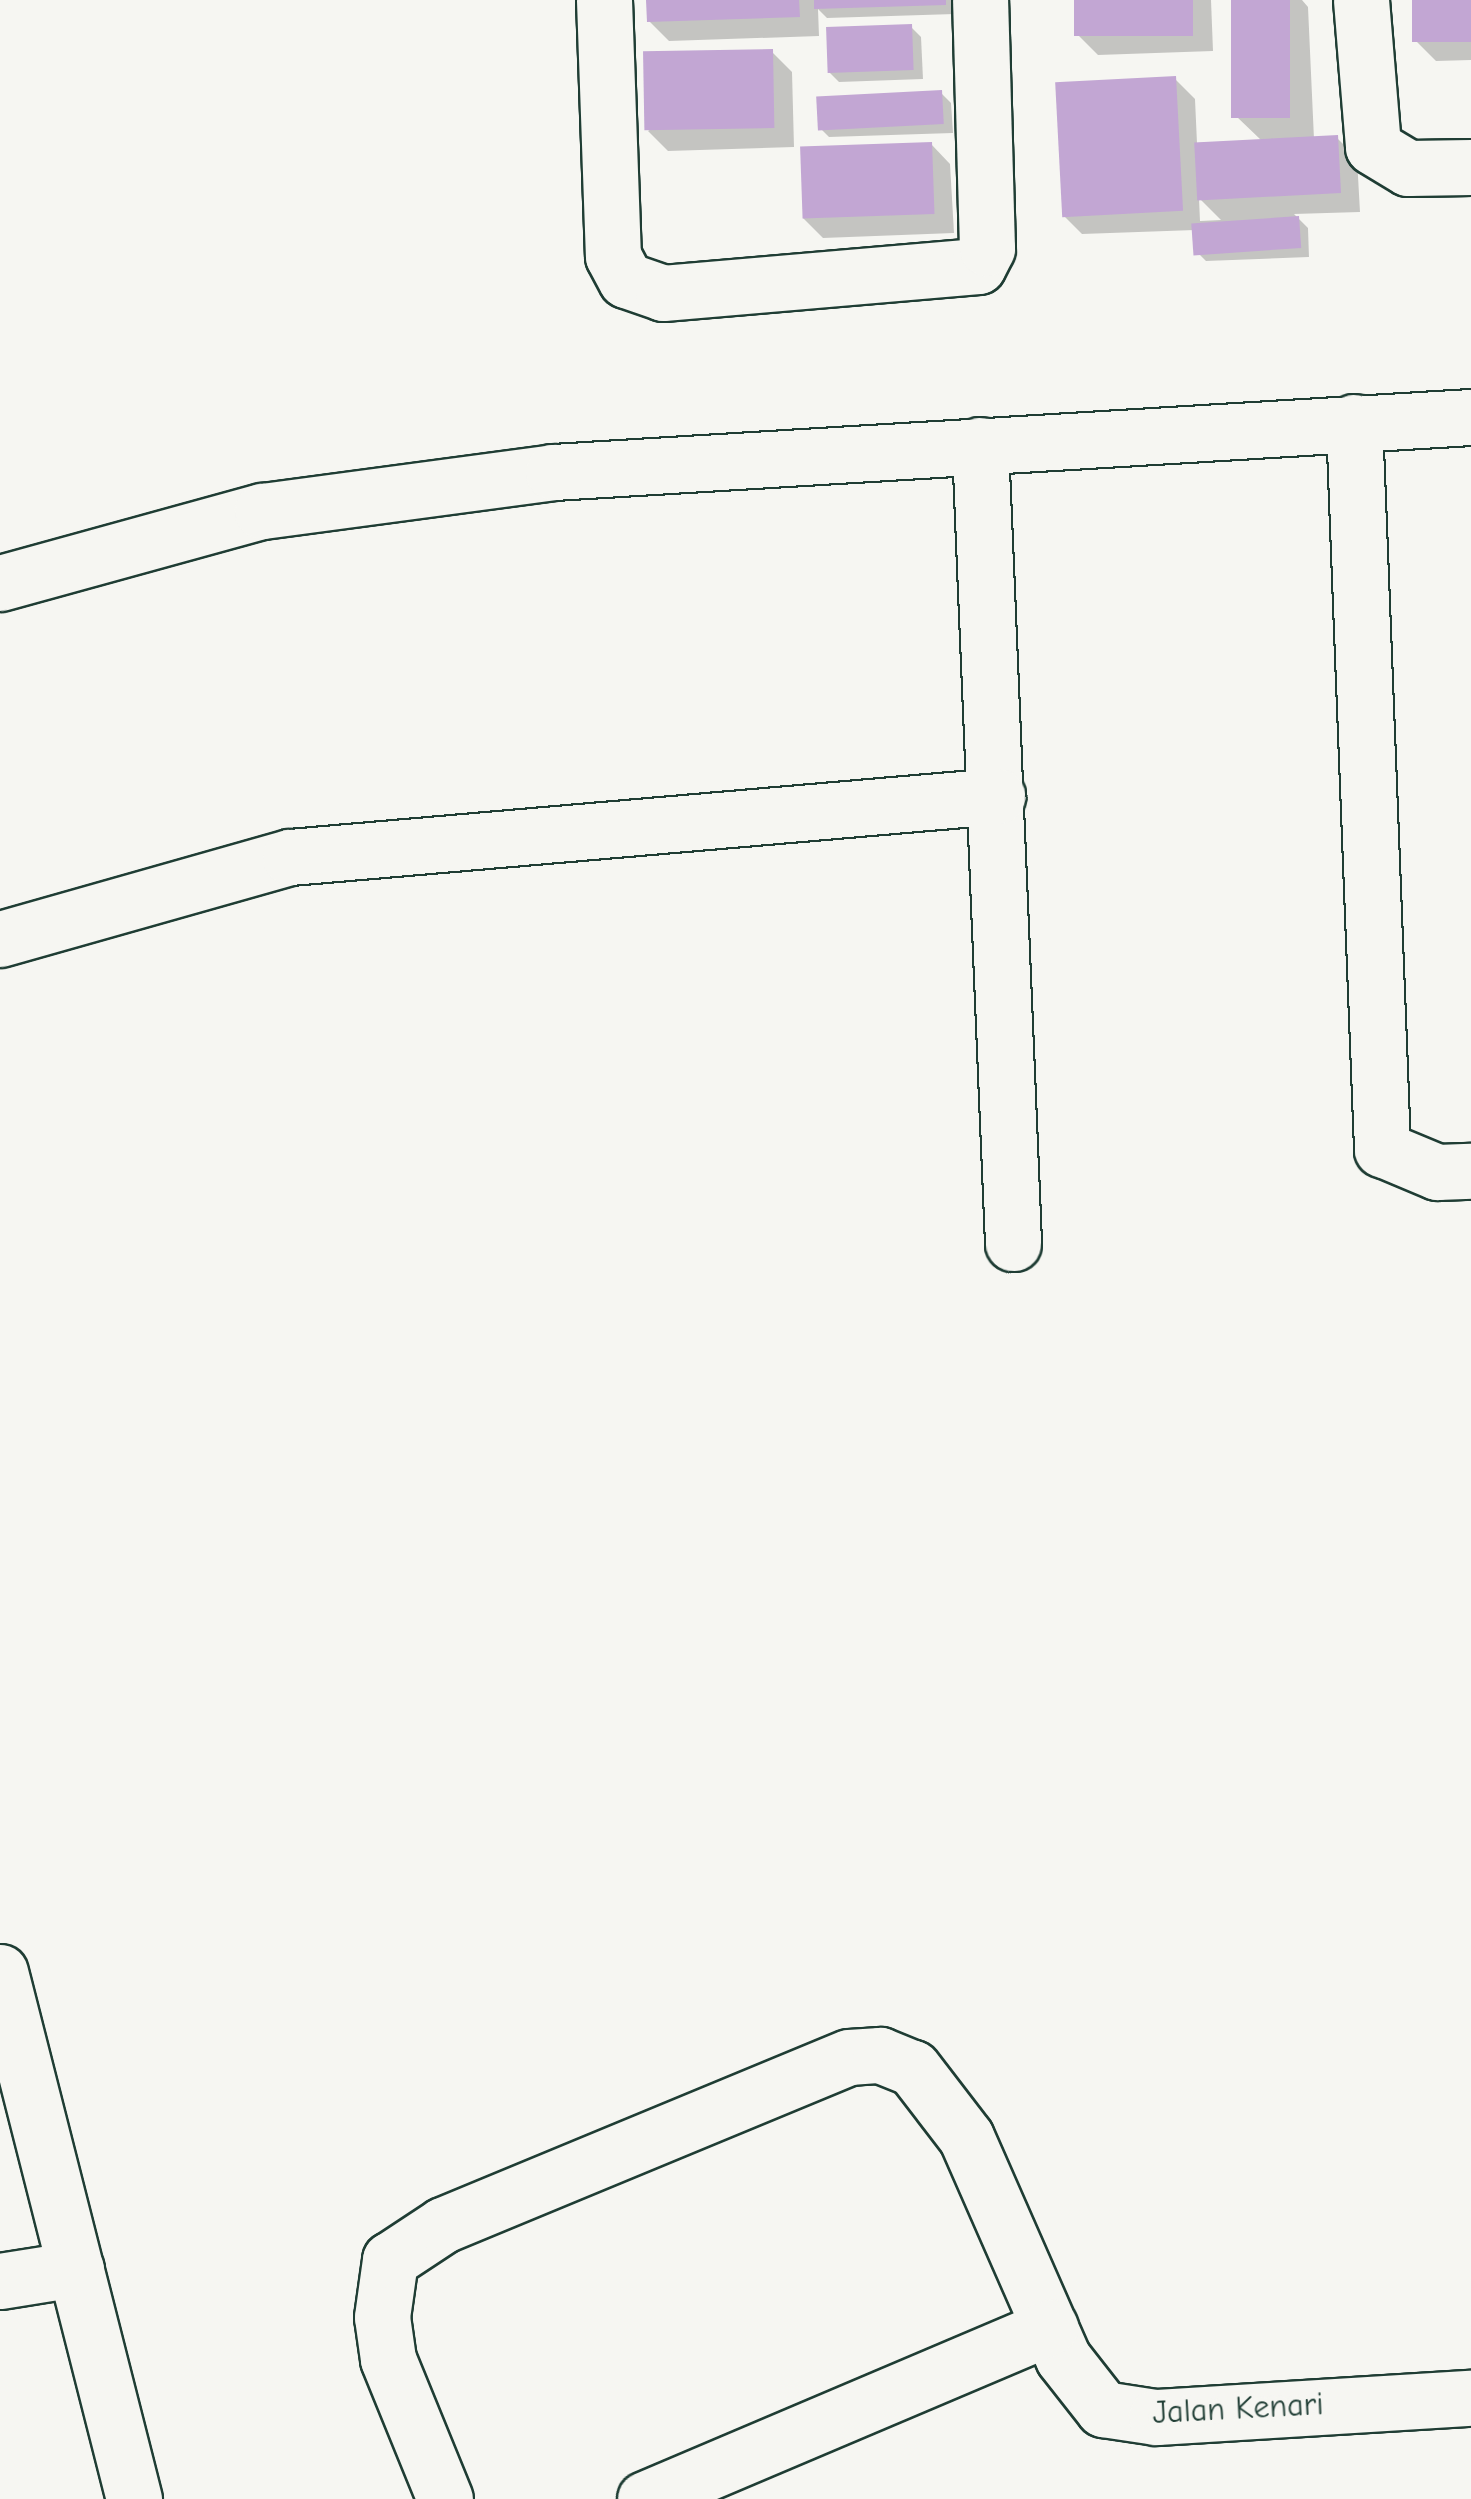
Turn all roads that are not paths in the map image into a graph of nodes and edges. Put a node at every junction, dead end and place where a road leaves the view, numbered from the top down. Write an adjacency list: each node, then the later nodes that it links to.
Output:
1 (604, 0): 2 (street)
2 (980, 0)
3 (1361, 0): 4 (street)
4 (1471, 167)
5 (1471, 417): 6 (street)
6 (1354, 422): 7 (street); 11 (street)
7 (980, 445): 8 (street); 9 (street)
8 (0, 582)
9 (997, 796): 10 (street); 12 (street)
10 (0, 939)
11 (1471, 1170)
12 (1014, 1242)
13 (0, 1972): 14 (street)
14 (76, 2268): 15 (street); 18 (street)
15 (0, 2281)
16 (1050, 2327): 17 (street, Jalan Kenari); 19 (street, Jalan Kenari); 20 (street)
17 (1471, 2398)
18 (134, 2499)
19 (445, 2499)
20 (645, 2499)

